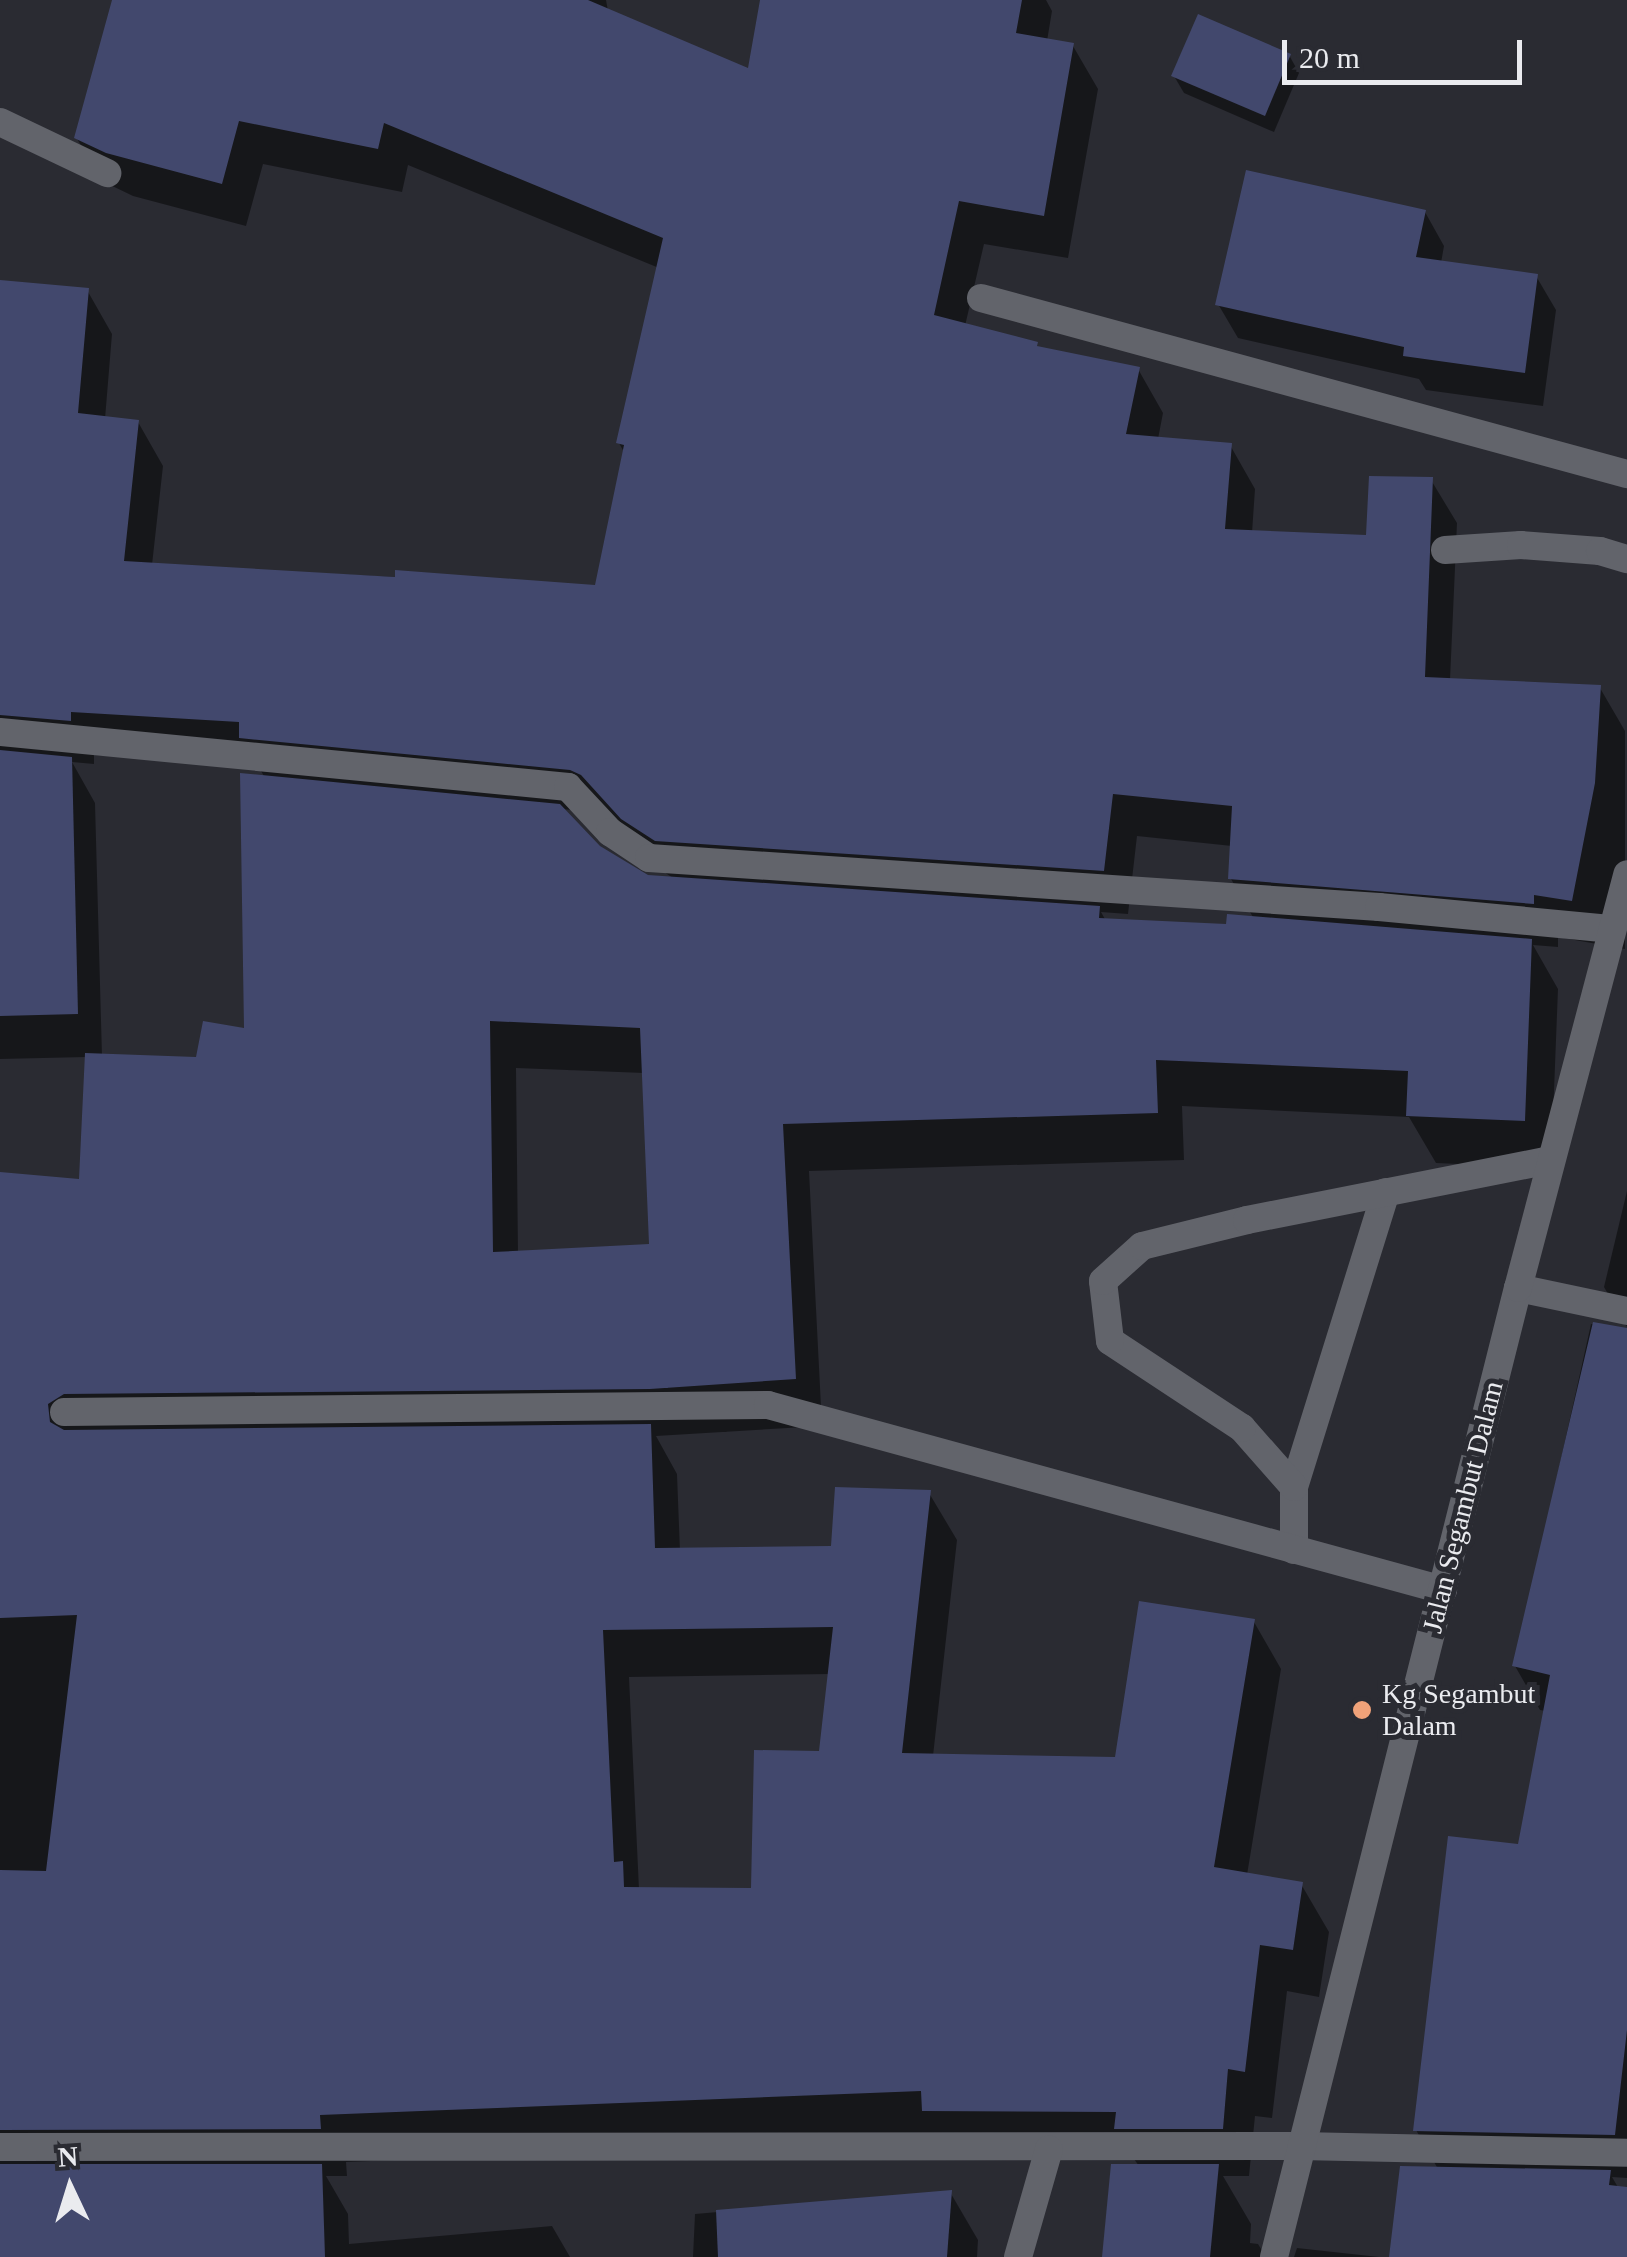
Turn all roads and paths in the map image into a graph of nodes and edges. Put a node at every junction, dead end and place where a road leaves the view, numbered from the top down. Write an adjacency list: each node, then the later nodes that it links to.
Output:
1 (0, 122): 2 (street)
2 (107, 174)
3 (981, 298): 4 (street)
4 (1627, 474)
5 (1445, 550): 6 (street)
6 (1627, 559)
7 (0, 732): 9 (street)
8 (1627, 874): 9 (street, Jalan Segambut Dalam)
9 (1610, 929): 10 (street, Jalan Segambut Dalam)
10 (1550, 1160): 11 (street); 12 (street, Jalan Segambut Dalam)
11 (1386, 1192): 15 (street); 15 (street)
12 (1518, 1288): 13 (street); 17 (street, Jalan Segambut Dalam)
13 (1627, 1310)
14 (64, 1412): 16 (street)
15 (1294, 1486): 16 (street)
16 (1294, 1550): 17 (street)
17 (1443, 1590): 19 (street, Jalan Segambut Dalam)
18 (0, 2146): 20 (street)
19 (1300, 2146): 20 (street); 21 (street); 23 (street, Jalan Segambut Dalam)
20 (1049, 2149): 22 (street)
21 (1627, 2153)
22 (1018, 2257)
23 (1274, 2257)

